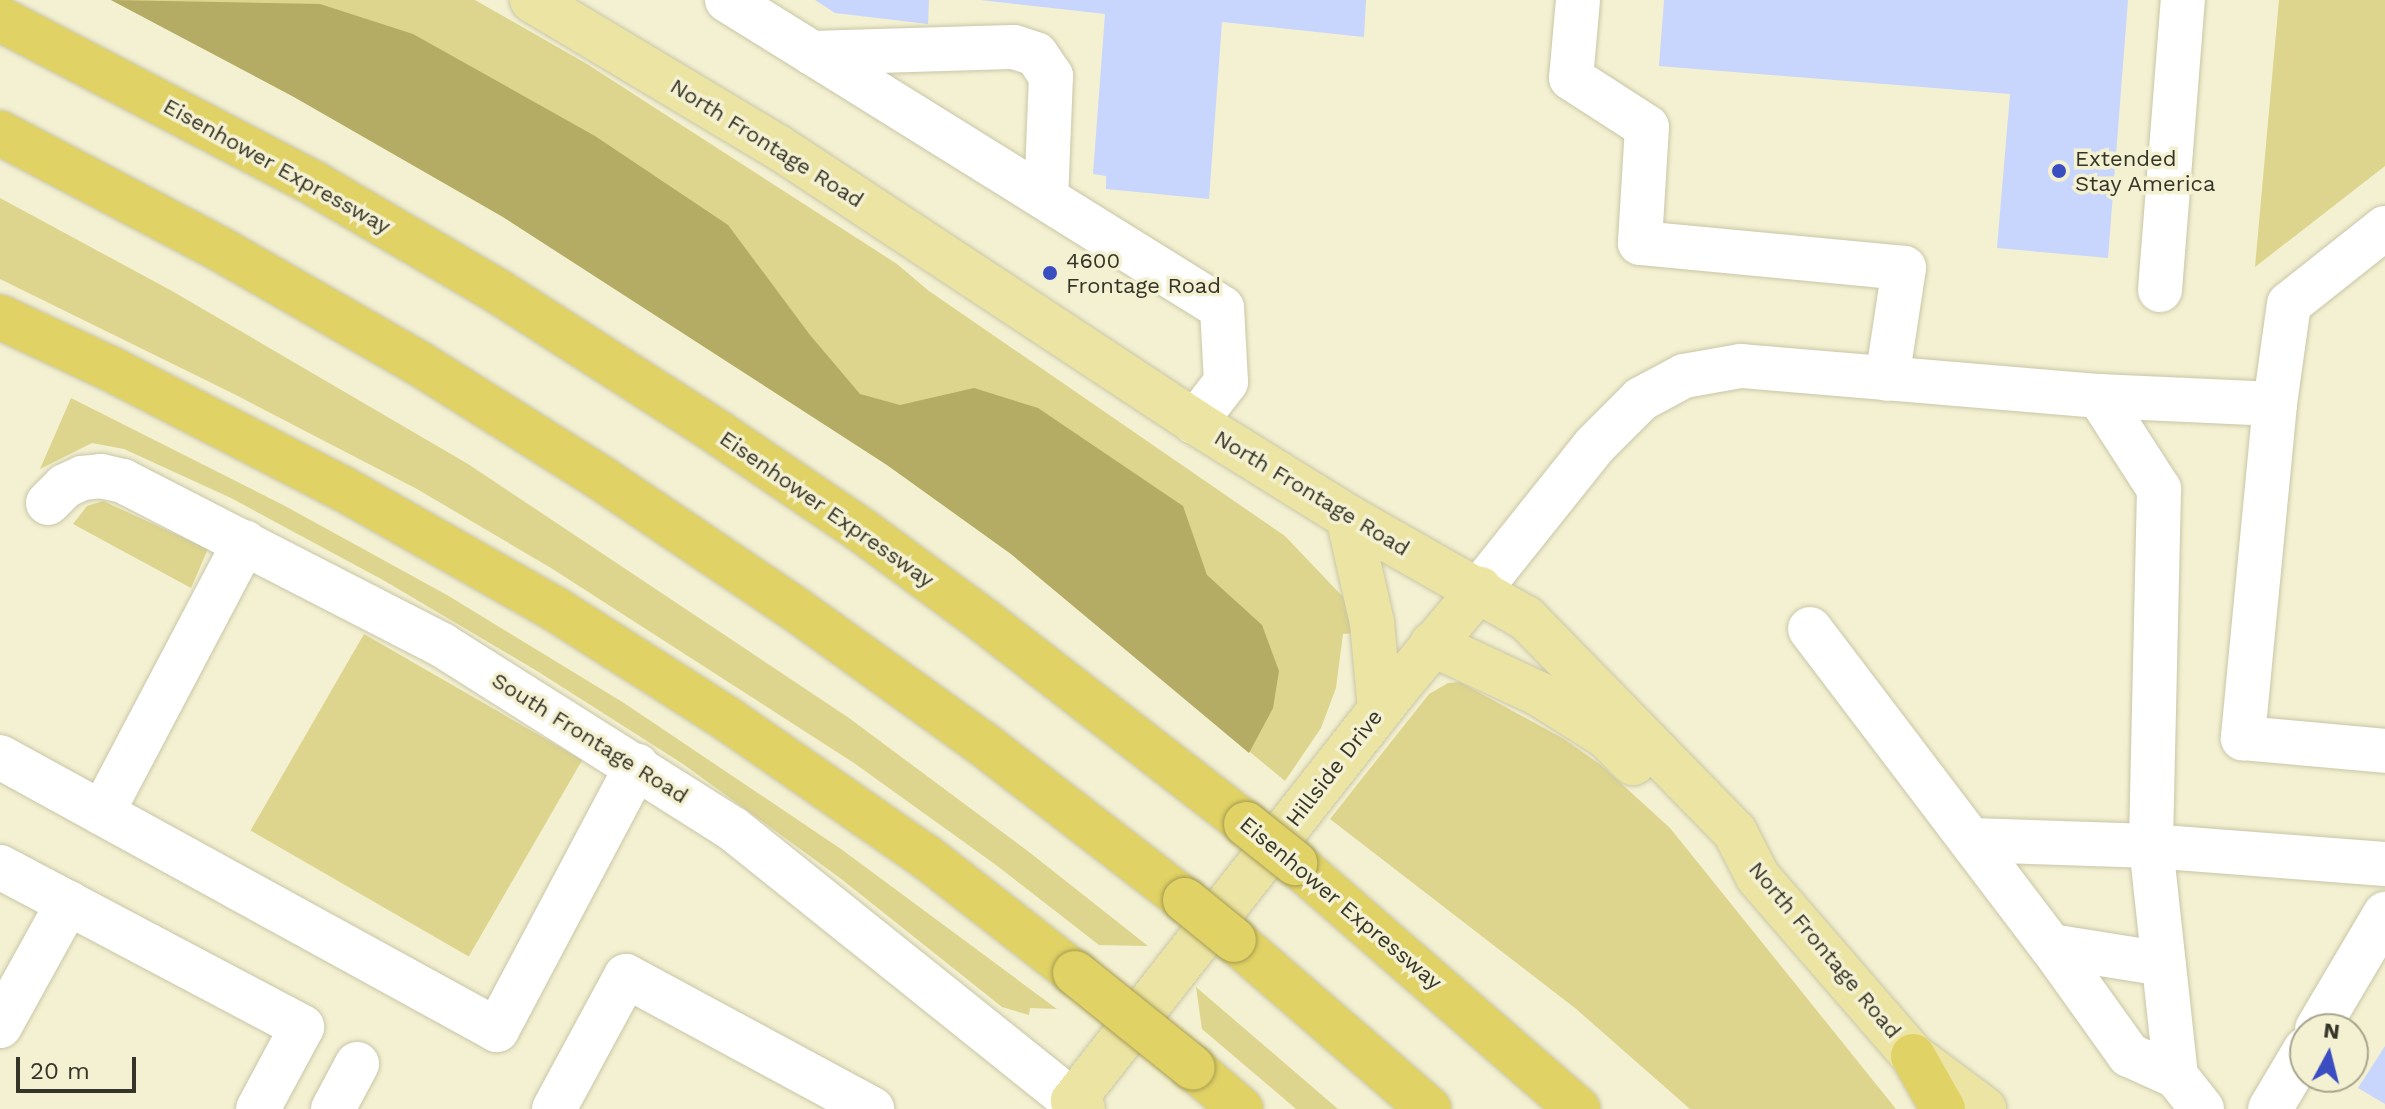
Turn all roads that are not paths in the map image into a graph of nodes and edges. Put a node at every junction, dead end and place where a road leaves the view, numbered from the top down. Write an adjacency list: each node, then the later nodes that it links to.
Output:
1 (532, 0): 15 (main road, North Frontage Road)
2 (727, 0): 6 (street)
3 (1578, 0): 12 (street)
4 (2183, 0): 10 (street)
5 (0, 19): 49 (highway, Eisenhower Expressway, bridge)
6 (812, 53): 8 (street); 8 (street)
7 (0, 133): 48 (highway, bridge)
8 (1046, 198): 15 (street)
9 (2385, 228): 14 (street)
10 (2160, 290)
11 (0, 317): 47 (highway, bridge)
12 (1887, 379): 13 (street); 19 (street)
13 (2099, 396): 14 (street); 28 (street)
14 (2275, 404): 23 (street)
15 (1195, 422): 17 (main road, North Frontage Road)
16 (48, 503): 18 (street, South Frontage Road)
17 (1348, 517): 19 (main road, North Frontage Road); 22 (main road)
18 (245, 542): 25 (street, South Frontage Road); 26 (street)
19 (1480, 589): 21 (main road, Hillside Drive); 31 (main road, North Frontage Road)
20 (1810, 629): 27 (street)
21 (1432, 644): 22 (main road, Hillside Drive); 31 (main road)
22 (1380, 710): 42 (main road, Hillside Drive)
23 (2385, 751)
24 (0, 757): 26 (street)
25 (637, 766): 26 (street); 42 (street, South Frontage Road)
26 (102, 813)
27 (1971, 840): 28 (street); 34 (street)
28 (2151, 846): 29 (street); 35 (street)
29 (2385, 864)
30 (0, 867): 32 (street)
31 (1758, 877): 38 (main road, North Frontage Road)
32 (68, 903): 37 (street); 43 (street)
33 (2385, 914): 36 (street)
34 (2051, 946): 35 (street); 41 (street)
35 (2164, 964): 41 (street)
36 (2326, 1013)
37 (0, 1026)
38 (1913, 1056): 50 (highway); 51 (main road, North Frontage Road)
39 (357, 1064): 44 (street)
40 (2289, 1077): 52 (street)
41 (2189, 1092)
42 (1078, 1105)
43 (258, 1109)
44 (333, 1109)
45 (554, 1109): 46 (street)
46 (872, 1109)
47 (1241, 1109)
48 (1429, 1109)
49 (1578, 1109)
50 (1943, 1109)
51 (1984, 1109)
52 (2270, 1109)

